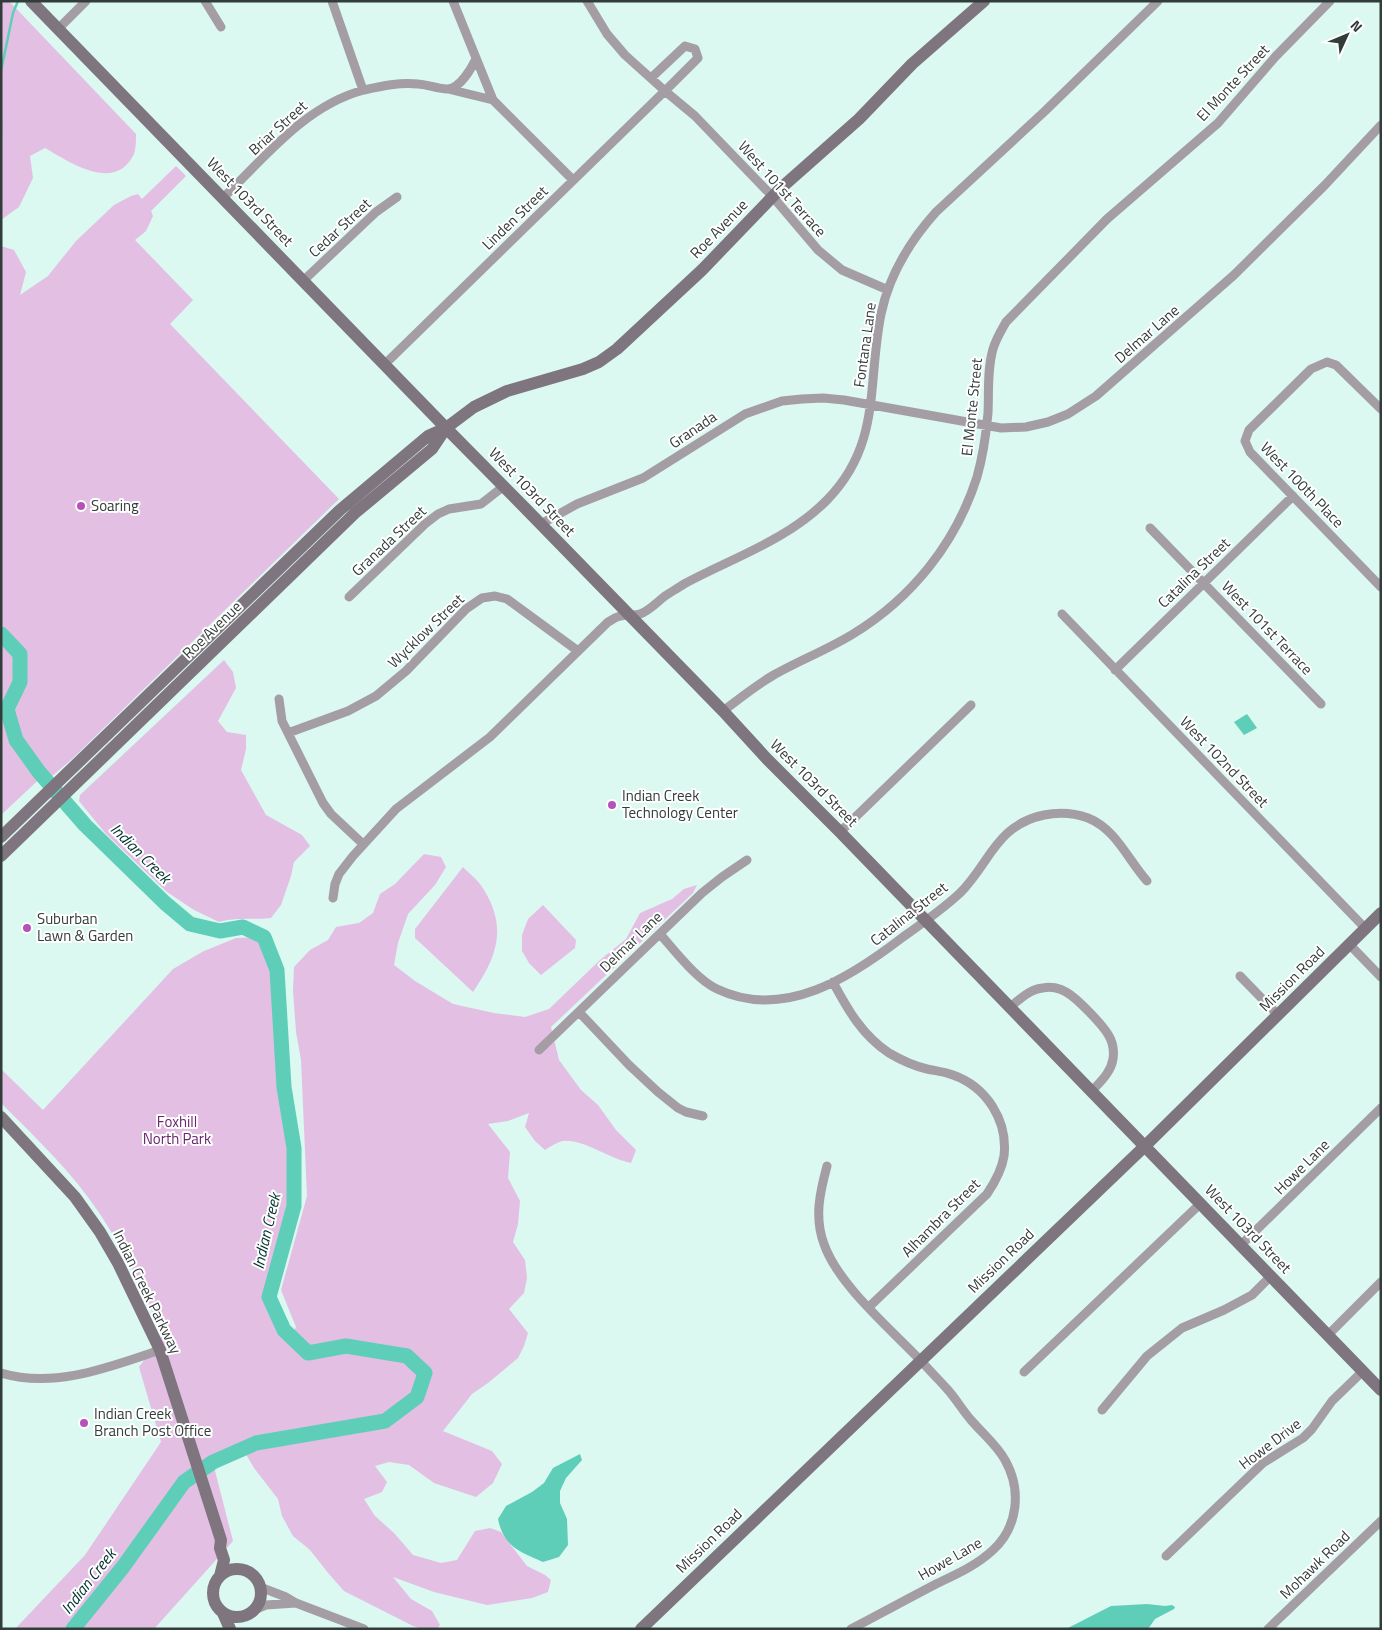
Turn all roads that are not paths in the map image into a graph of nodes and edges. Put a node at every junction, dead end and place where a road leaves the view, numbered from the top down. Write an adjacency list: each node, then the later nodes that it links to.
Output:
1 (86, 1): 11 (street)
2 (204, 1): 10 (street)
3 (332, 1): 15 (street)
4 (453, 1): 12 (street)
5 (587, 1): 13 (street, West 101st Terrace)
6 (984, 1): 21 (main road, Roe Avenue)
7 (1158, 1): 24 (street, Fontana Lane)
8 (1330, 1): 28 (street, El Monte Street)
9 (31, 2): 11 (main road, West 103rd Street)
10 (221, 27)
11 (58, 29): 22 (main road, West 103rd Street)
12 (476, 59): 14 (street); 17 (street)
13 (651, 78): 16 (street, West 101st Terrace); 16 (street)
14 (448, 89): 15 (street, Briar Street); 17 (street, Briar Street)
15 (363, 90): 22 (street, Briar Street)
16 (665, 91): 19 (street, Linden Street); 21 (street, West 101st Terrace)
17 (493, 100): 19 (street)
18 (1381, 125): 28 (street, Delmar Lane)
19 (573, 180): 25 (street, Linden Street)
20 (397, 197): 23 (street, Cedar Street)
21 (773, 197): 24 (street, West 101st Terrace); 29 (main road, Roe Avenue)
22 (223, 198): 23 (main road, West 103rd Street)
23 (304, 280): 25 (main road, West 103rd Street)
24 (888, 290): 26 (street, Fontana Lane)
25 (384, 365): 29 (main road, West 103rd Street)
26 (871, 406): 28 (street, Delmar Lane); 32 (street, Granada); 38 (street, Fontana Lane)
27 (1381, 410): 31 (street, West 100th Place)
28 (986, 426): 46 (street, El Monte Street)
29 (446, 428): 30 (main road, West 103rd Street); 39 (main road, Roe Avenue); 41 (main road, Roe Avenue)
30 (504, 486): 32 (main road, West 103rd Street); 36 (street, Granada Street)
31 (1293, 496): 34 (street, Catalina Street); 35 (street, West 100th Place)
32 (541, 524): 38 (main road, West 103rd Street)
33 (1150, 528): 34 (street, West 101st Terrace)
34 (1204, 583): 42 (street, Catalina Street); 44 (street, West 101st Terrace)
35 (1381, 587)
36 (349, 597)
37 (1062, 614): 42 (street, West 102nd Street)
38 (629, 615): 40 (street); 46 (main road, West 103rd Street)
39 (203, 642): 41 (main road); 49 (main road, Roe Avenue)
40 (578, 651): 47 (street, Wycklow Street); 50 (street)
41 (210, 655): 51 (main road, Roe Avenue)
42 (1115, 670): 57 (street, West 102nd Street)
43 (279, 699): 47 (street)
44 (1321, 704)
45 (970, 705): 48 (street)
46 (723, 711): 48 (main road, West 103rd Street)
47 (288, 733): 50 (street)
48 (840, 832): 56 (main road, West 103rd Street)
49 (1, 837)
50 (364, 844): 54 (street)
51 (1, 856)
52 (747, 860): 58 (street, Delmar Lane)
53 (1147, 881): 56 (street, Catalina Street)
54 (332, 898)
55 (1381, 913): 57 (main road, Mission Road)
56 (926, 921): 62 (street, Catalina Street); 63 (main road, West 103rd Street)
57 (1365, 928): 59 (main road, Mission Road)
58 (660, 934): 62 (street, Catalina Street); 64 (street, Delmar Lane)
59 (1349, 944): 61 (street); 65 (main road, Mission Road)
60 (1240, 976): 65 (street)
61 (1381, 977)
62 (833, 982): 77 (street, Alhambra Street)
63 (1010, 1007): 67 (main road, West 103rd Street); 67 (street)
64 (579, 1012): 66 (street, Delmar Lane); 69 (street)
65 (1278, 1014): 71 (main road, Mission Road)
66 (539, 1050)
67 (1092, 1091): 71 (main road, West 103rd Street)
68 (1381, 1108): 74 (street, Howe Lane)
69 (703, 1116)
70 (1, 1117): 79 (main road, Indian Creek Parkway)
71 (1145, 1146): 73 (main road, West 103rd Street); 80 (main road, Mission Road)
72 (827, 1166): 77 (street, Howe Lane)
73 (1201, 1203): 74 (main road, West 103rd Street); 82 (street)
74 (1241, 1245): 75 (main road, West 103rd Street)
75 (1271, 1276): 78 (main road, West 103rd Street); 85 (street)
76 (1381, 1282): 78 (street)
77 (869, 1307): 80 (street, Howe Lane)
78 (1328, 1335): 81 (main road, West 103rd Street)
79 (160, 1350): 83 (street); 87 (main road, Indian Creek Parkway)
80 (920, 1360): 98 (main road, Mission Road); 99 (street, Howe Lane)
81 (1363, 1371): 84 (main road, West 103rd Street); 88 (street, Howe Drive)
82 (1024, 1372)
83 (1, 1373)
84 (1381, 1390)
85 (1102, 1410)
86 (1381, 1520): 100 (street, Mohawk Road)
87 (221, 1540): 89 (main road, Indian Creek Parkway); 90 (main road, Indian Creek Parkway)
88 (1166, 1556)
89 (242, 1570): 90 (main road); 91 (main road)
90 (220, 1576): 93 (main road)
91 (260, 1587): 92 (street); 94 (main road)
92 (296, 1603): 94 (street); 97 (street)
93 (223, 1613): 94 (main road); 95 (main road)
94 (250, 1613): 96 (main road)
95 (230, 1629)
96 (241, 1629)
97 (364, 1629)
98 (642, 1629)
99 (851, 1629)
100 (1268, 1629)

